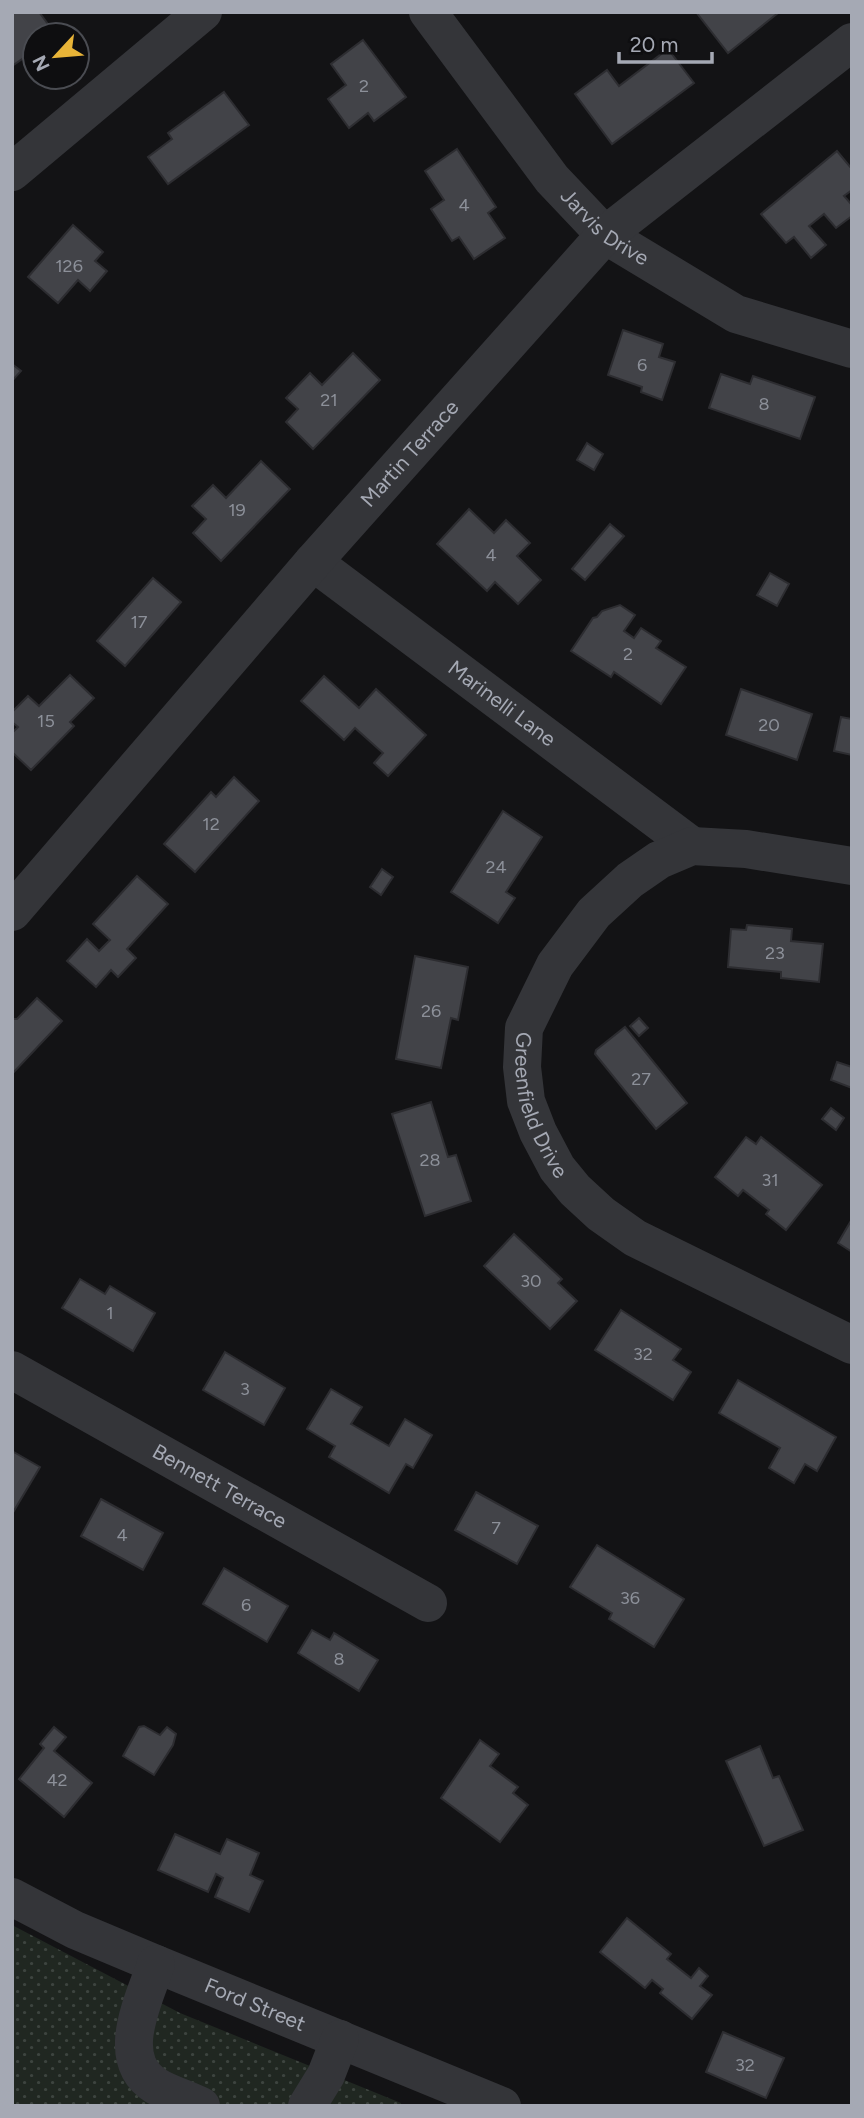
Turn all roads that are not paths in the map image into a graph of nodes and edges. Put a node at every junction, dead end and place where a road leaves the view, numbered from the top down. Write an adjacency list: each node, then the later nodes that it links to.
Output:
1 (203, 12): 4 (street)
2 (428, 12): 5 (street, Jarvis Drive)
3 (852, 42): 5 (street, Martin Terrace)
4 (12, 172)
5 (605, 235): 6 (street, Jarvis Drive); 7 (street, Martin Terrace)
6 (852, 349)
7 (313, 562): 8 (street, Marinelli Lane); 10 (street, Martin Terrace)
8 (692, 846): 9 (street, Greenfield Drive); 11 (street, Greenfield Drive)
9 (852, 866)
10 (12, 912)
11 (852, 1345)
12 (12, 1370): 13 (street, Bennett Terrace)
13 (428, 1603)
14 (12, 1897): 15 (street, Ford Street)
15 (156, 1964): 16 (street, Ford Street); 17 (street)
16 (340, 2039): 18 (street); 19 (street, Ford Street)
17 (201, 2106)
18 (307, 2106)
19 (502, 2106)

